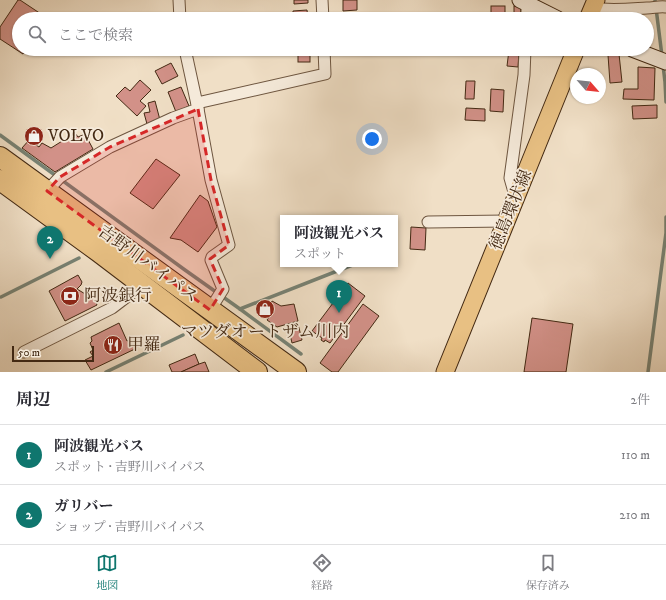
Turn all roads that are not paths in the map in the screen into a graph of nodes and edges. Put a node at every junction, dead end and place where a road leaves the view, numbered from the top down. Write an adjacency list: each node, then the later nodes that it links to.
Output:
1 (179, 0): 6 (street)
2 (322, 0): 7 (street)
3 (524, 2): 8 (street); 9 (main road)
4 (664, 7): 5 (street)
5 (592, 9)
6 (180, 12)
7 (323, 12)
8 (525, 12)
9 (544, 12)
10 (187, 56): 16 (street)
11 (325, 56): 16 (street)
12 (525, 56): 20 (street)
13 (573, 56): 20 (main road, 徳島環状線)
14 (650, 56): 15 (main road)
15 (661, 60)
16 (198, 106): 19 (street); 24 (street)
17 (0, 157): 19 (highway, 吉野川バイパス)
18 (0, 180): 23 (highway, 吉野川バイパス)
19 (55, 182): 24 (highway, 吉野川バイパス)
20 (516, 199): 21 (main road, 徳島環状線)
21 (506, 221): 22 (street); 28 (main road, 徳島環状線)
22 (428, 222)
23 (142, 285): 25 (street); 26 (highway, 吉野川バイパス)
24 (217, 299): 27 (highway, 吉野川バイパス)
25 (24, 352)
26 (252, 371)
27 (296, 372)
28 (445, 372)

